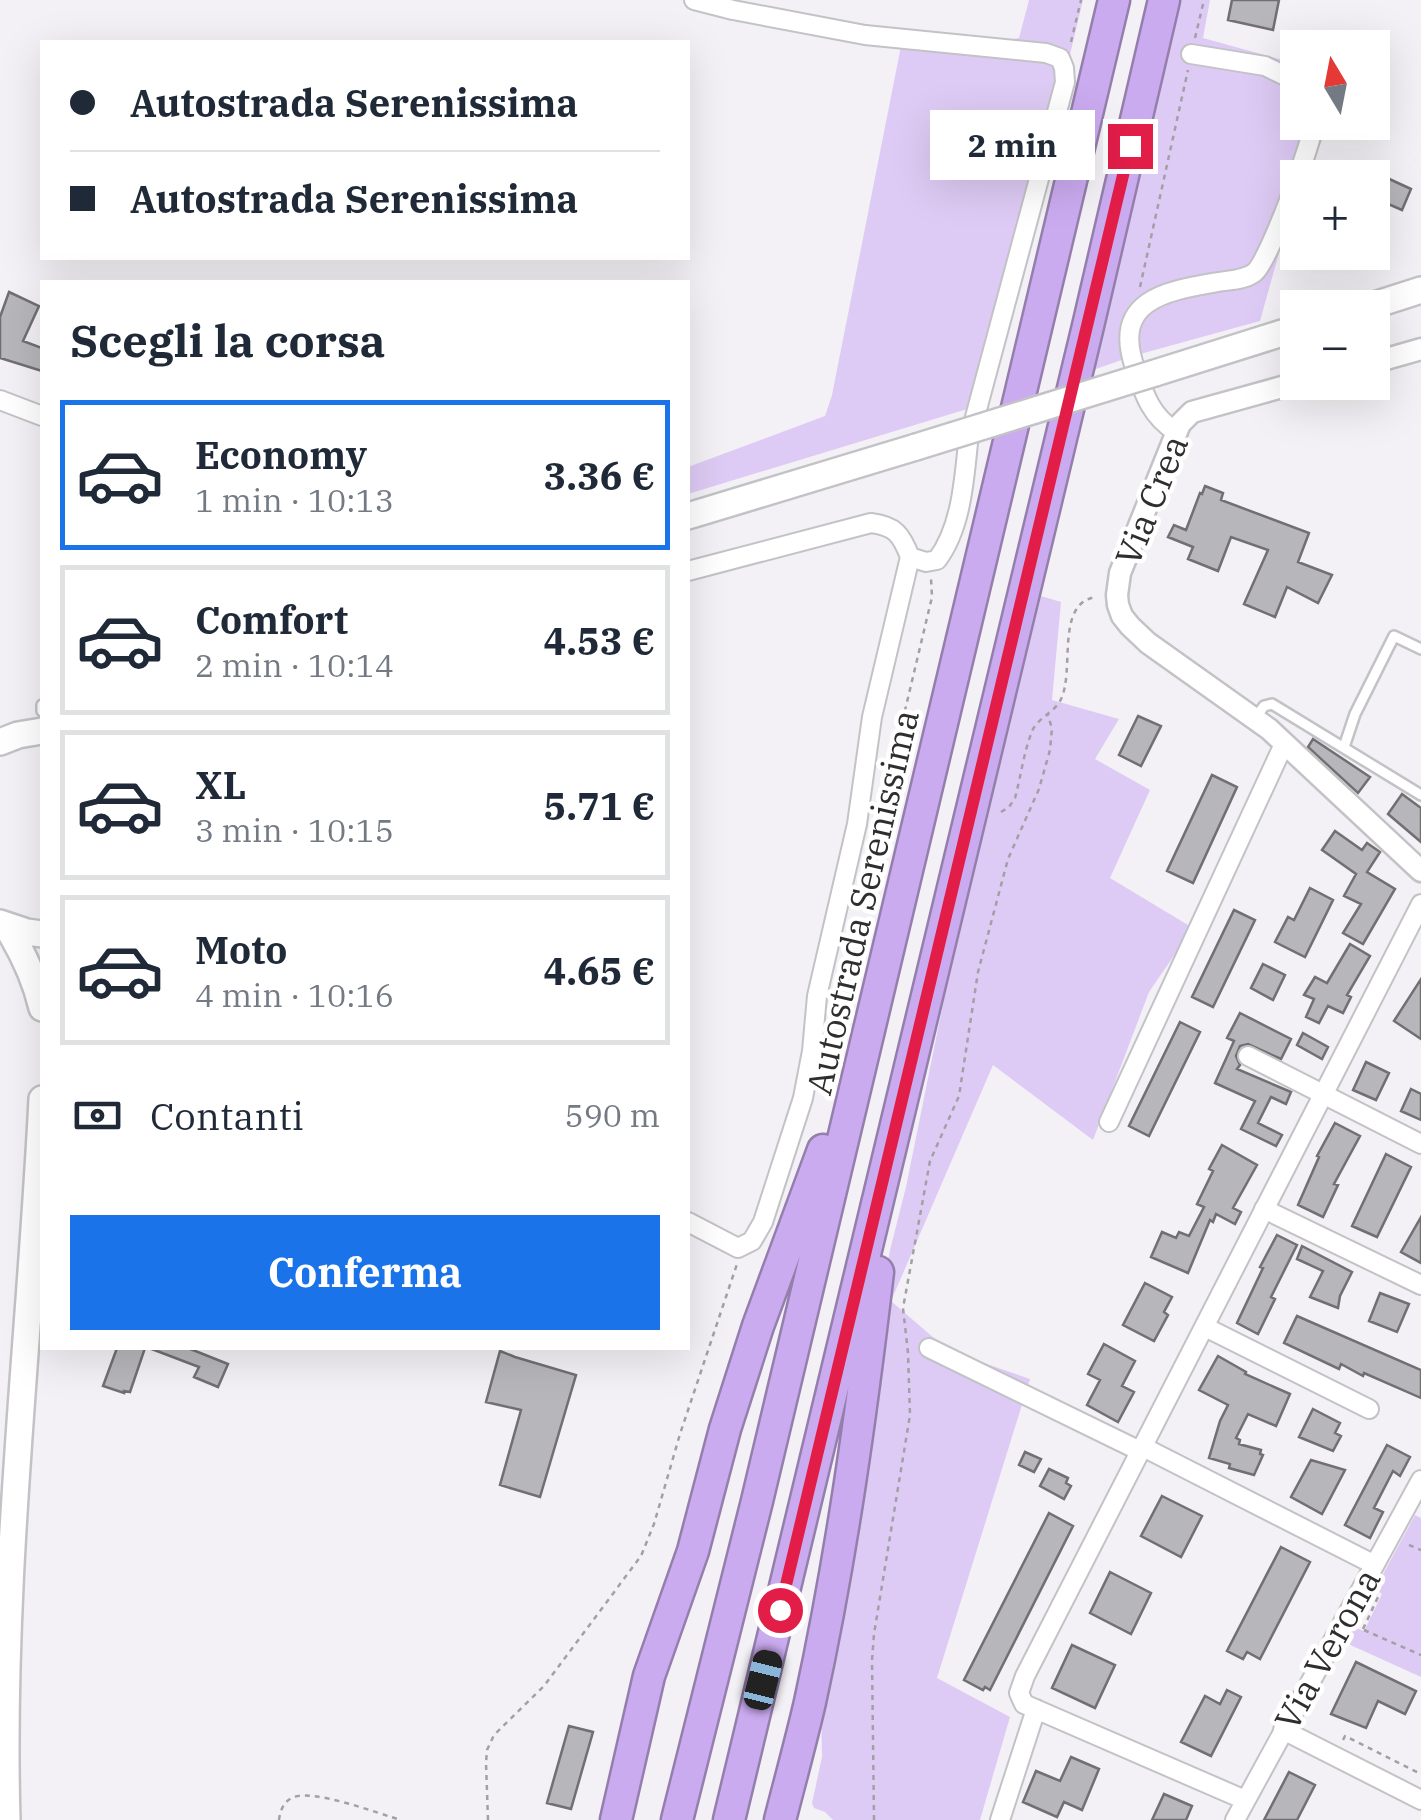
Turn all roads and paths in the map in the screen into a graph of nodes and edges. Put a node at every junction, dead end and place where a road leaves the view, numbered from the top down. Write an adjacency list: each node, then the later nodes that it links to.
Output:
1 (694, 0): 7 (street)
2 (1082, 0): 7 (path)
3 (1114, 0): 13 (highway, Autostrada Serenissima)
4 (1164, 0): 43 (highway)
5 (1204, 0): 6 (path)
6 (1191, 54): 8 (street); 12 (path)
7 (1060, 58): 23 (street)
8 (1280, 73)
9 (1312, 140): 12 (street)
10 (1421, 290): 11 (main road)
11 (1390, 300)
12 (1141, 308): 20 (street)
13 (1036, 329): 71 (highway); 72 (highway, Autostrada Serenissima)
14 (1280, 334): 21 (main road, bridge)
15 (1421, 348): 16 (street)
16 (1390, 357)
17 (1280, 388): 20 (street, Via Crea)
18 (0, 400): 19 (street)
19 (40, 415)
20 (1175, 432): 25 (street, Via Crea)
21 (690, 515)
22 (910, 557): 23 (street); 24 (street); 49 (street)
23 (930, 562): 33 (path)
24 (690, 570)
25 (1117, 595): 27 (path); 28 (street, Via Crea)
26 (1421, 648): 32 (lane)
27 (1047, 713): 35 (path); 75 (path)
28 (1254, 719): 31 (street, Via Crea); 32 (lane)
29 (40, 731): 30 (main road)
30 (0, 742)
31 (1284, 744): 36 (street, Via Crea); 44 (street)
32 (1344, 747): 34 (lane)
33 (902, 787)
34 (1421, 795)
35 (1000, 812)
36 (1421, 871)
37 (1421, 904): 42 (street)
38 (4, 925): 39 (main road); 40 (main road)
39 (40, 934)
40 (40, 999)
41 (1248, 1056): 42 (street)
42 (1323, 1096): 46 (street); 47 (street)
43 (901, 1105): 73 (highway); 74 (highway)
44 (1109, 1122)
45 (40, 1130): 67 (main road)
46 (1421, 1144)
47 (1264, 1210): 50 (street); 51 (street)
48 (690, 1223): 49 (street)
49 (738, 1248): 70 (path)
50 (1421, 1285)
51 (1204, 1327): 53 (street); 54 (street)
52 (929, 1348): 54 (street)
53 (1369, 1409)
54 (1141, 1449): 58 (street); 61 (street)
55 (1421, 1480): 58 (street, Via Verona)
56 (1399, 1540): 57 (path)
57 (1421, 1550)
58 (1373, 1564): 62 (street, Via Verona)
59 (1353, 1625): 60 (path)
60 (1421, 1654)
61 (1036, 1709): 65 (street); 76 (street)
62 (1282, 1730): 65 (street, Via Verona); 66 (street)
63 (1339, 1748): 64 (path)
64 (1421, 1774)
65 (1245, 1800): 77 (street, Via Verona)
66 (1421, 1800)
67 (7, 1820)
68 (279, 1820): 69 (path)
69 (401, 1820)
70 (488, 1820)
71 (616, 1820)
72 (677, 1820)
73 (729, 1820)
74 (780, 1820)
75 (874, 1820)
76 (1000, 1820)
77 (1234, 1820)

